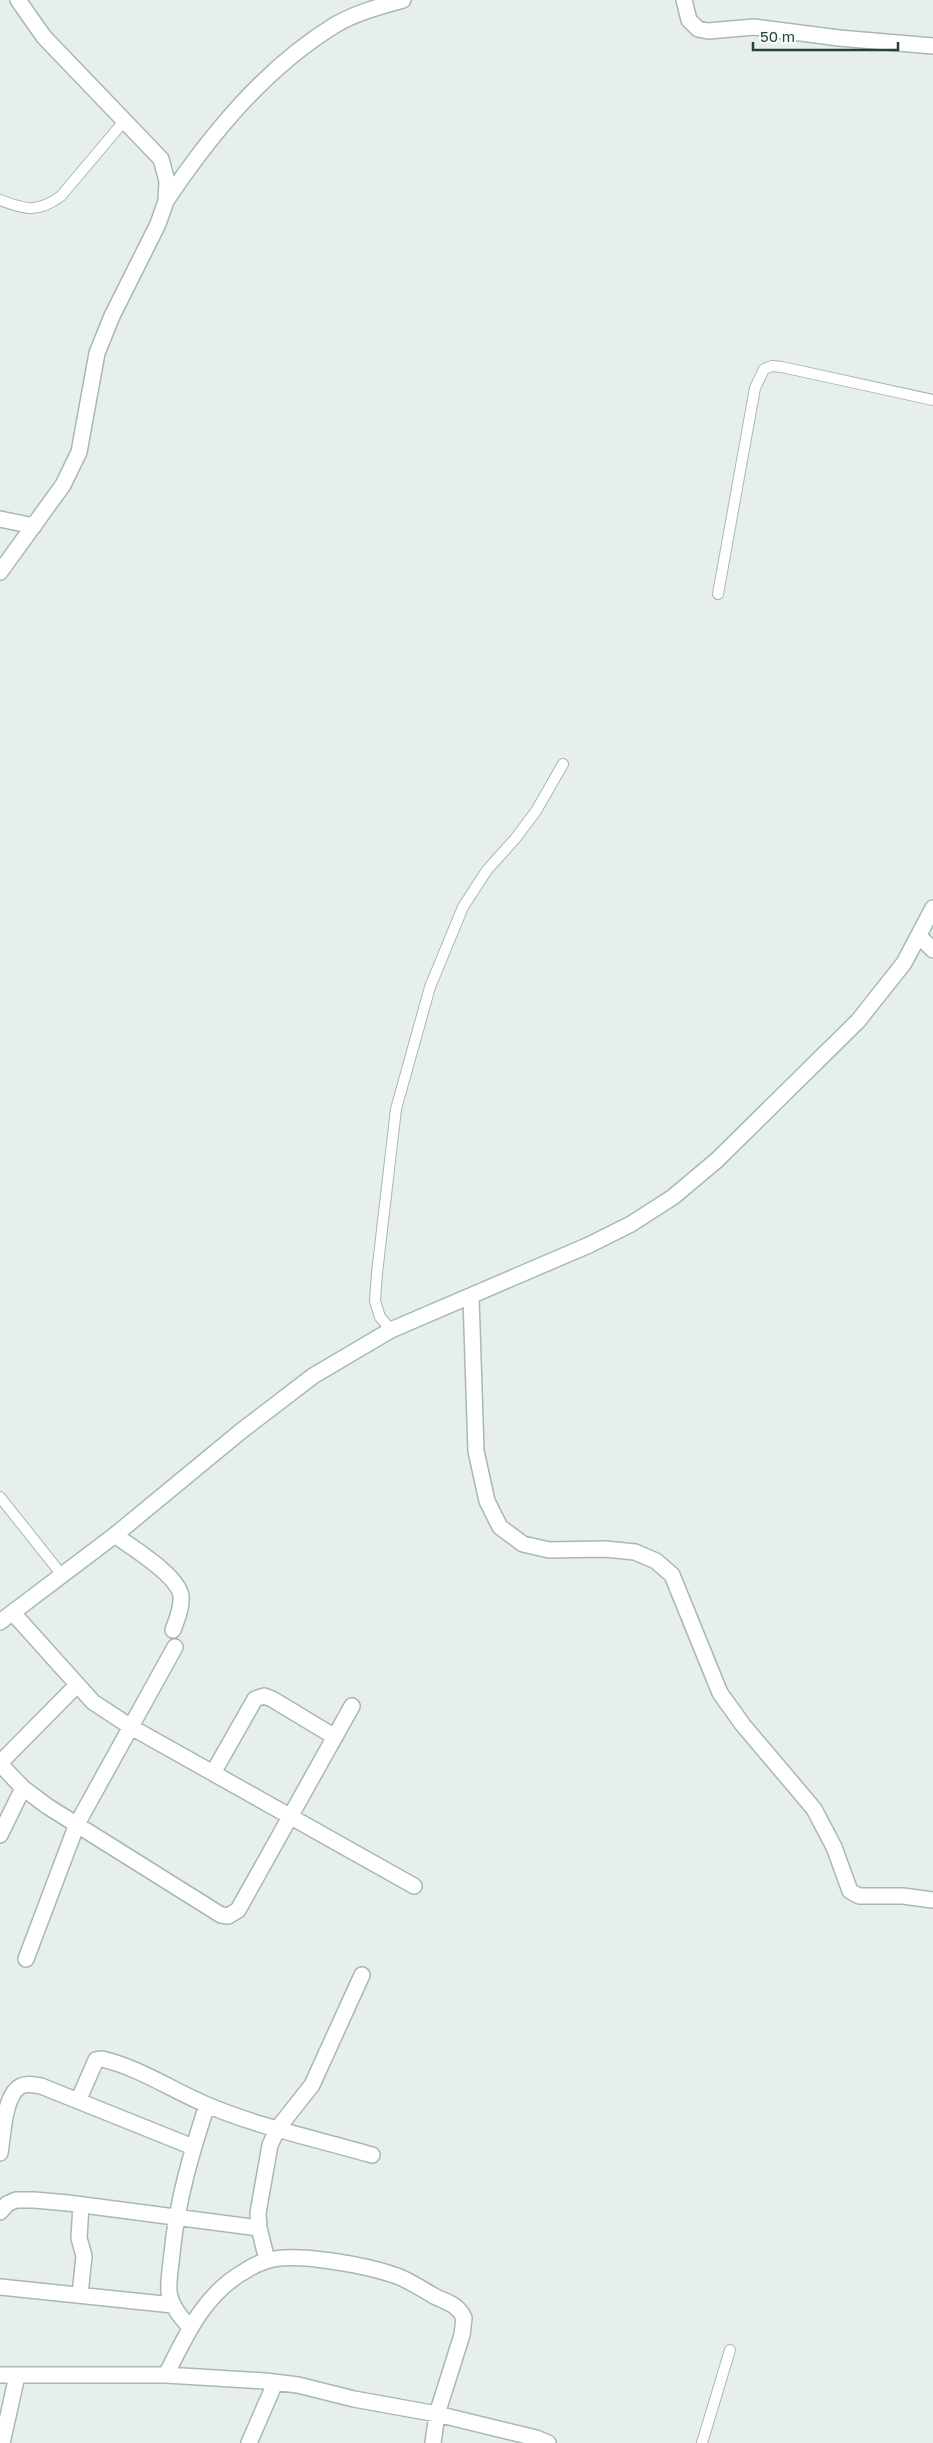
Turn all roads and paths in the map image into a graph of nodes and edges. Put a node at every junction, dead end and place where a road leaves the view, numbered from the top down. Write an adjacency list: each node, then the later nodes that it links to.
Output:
1 (18, 0): 5 (street)
2 (403, 0): 7 (street)
3 (684, 0): 4 (street)
4 (933, 46)
5 (125, 120): 6 (lane); 7 (street)
6 (0, 200)
7 (166, 201): 10 (street)
8 (933, 400): 12 (lane)
9 (0, 519): 10 (street)
10 (34, 526): 11 (street)
11 (0, 572)
12 (718, 594)
13 (563, 764): 18 (lane)
14 (933, 908): 15 (street)
15 (919, 936): 16 (street); 17 (street)
16 (933, 950)
17 (471, 1297): 18 (street); 37 (street)
18 (391, 1330): 20 (street)
19 (0, 1498): 21 (lane)
20 (115, 1535): 21 (street); 24 (street)
21 (62, 1575): 22 (street)
22 (13, 1613): 23 (street); 26 (street)
23 (0, 1622)
24 (173, 1630)
25 (175, 1647): 28 (street)
26 (76, 1686): 28 (street); 30 (street)
27 (352, 1706): 29 (street)
28 (131, 1727): 31 (street); 34 (street)
29 (335, 1737): 31 (street); 33 (street)
30 (0, 1764): 32 (street)
31 (213, 1773): 33 (street)
32 (23, 1788): 34 (street); 35 (street)
33 (290, 1816): 34 (street); 36 (street)
34 (77, 1824): 38 (street)
35 (0, 1835)
36 (414, 1886)
37 (933, 1900)
38 (26, 1959)
39 (362, 1975): 42 (street)
40 (78, 2101): 41 (street); 43 (street); 44 (street)
41 (207, 2105): 42 (street); 43 (street)
42 (278, 2128): 45 (street); 49 (street)
43 (193, 2147): 48 (street)
44 (0, 2153)
45 (372, 2155)
46 (81, 2204): 47 (street); 48 (street); 52 (street)
47 (2, 2206)
48 (176, 2216): 49 (street); 53 (street)
49 (259, 2228): 50 (street)
50 (267, 2260): 54 (street); 60 (street)
51 (0, 2287): 52 (street)
52 (80, 2295): 53 (street)
53 (173, 2305): 54 (street)
54 (190, 2327): 57 (street)
55 (730, 2350): 65 (lane)
56 (0, 2374): 58 (street)
57 (166, 2375): 58 (street); 59 (street)
58 (17, 2376): 61 (street)
59 (275, 2383): 60 (street); 62 (street)
60 (436, 2414): 63 (street); 64 (street)
61 (2, 2443)
62 (250, 2443)
63 (432, 2443)
64 (548, 2443)
65 (702, 2443)

